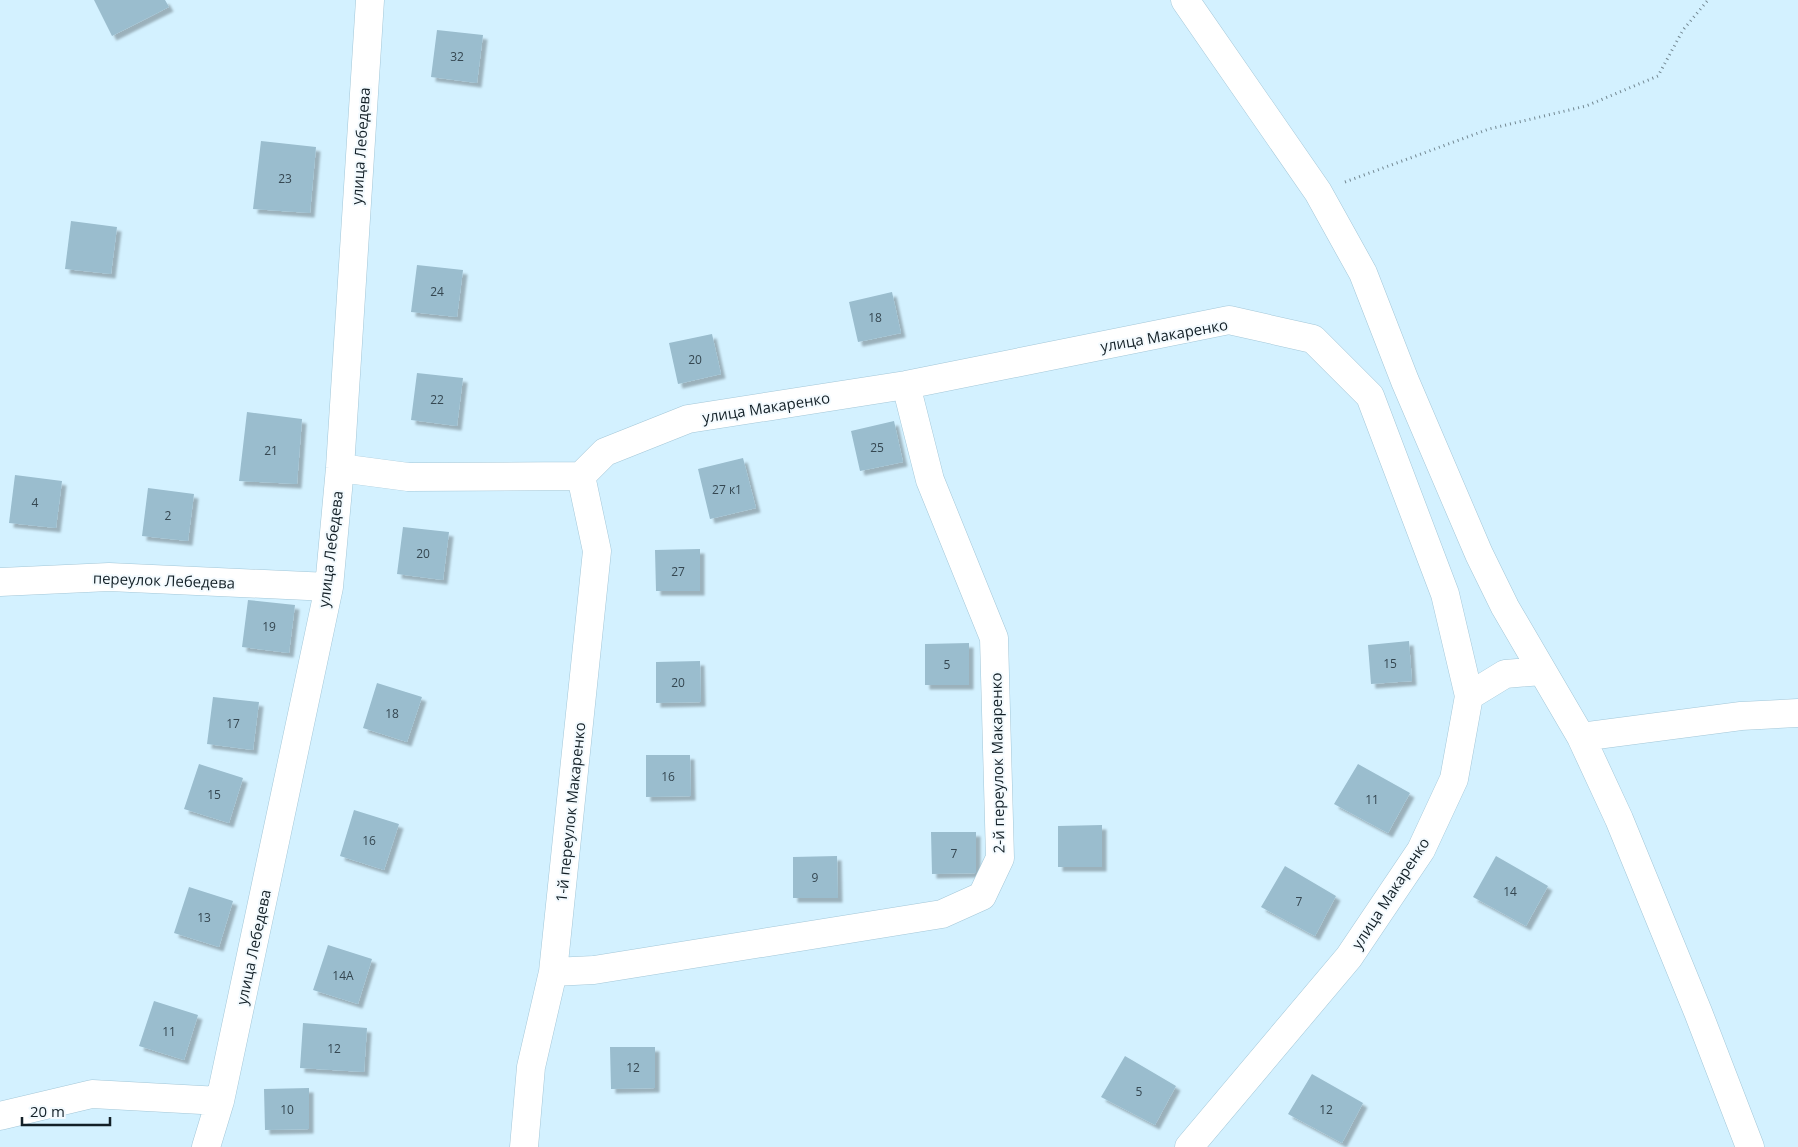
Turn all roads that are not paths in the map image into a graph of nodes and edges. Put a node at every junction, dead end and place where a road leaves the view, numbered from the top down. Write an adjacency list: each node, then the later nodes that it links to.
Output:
1 (370, 0): 4 (street, улица Лебедева)
2 (1185, 0): 8 (street)
3 (906, 385): 5 (street, улица Макаренко); 9 (street, улица Макаренко); 12 (street, 2-й переулок Макаренко)
4 (340, 468): 5 (street); 7 (street, улица Лебедева)
5 (581, 476): 12 (street, 1-й переулок Макаренко)
6 (0, 582): 7 (street, переулок Лебедева)
7 (329, 587): 13 (street, улица Лебедева)
8 (1542, 672): 9 (street); 11 (street)
9 (1470, 696): 17 (street, улица Макаренко)
10 (1798, 713): 11 (street)
11 (1581, 737): 18 (street)
12 (553, 972): 16 (street, 1-й переулок Макаренко)
13 (220, 1101): 14 (street); 15 (street, улица Лебедева)
14 (0, 1116)
15 (206, 1147)
16 (524, 1147)
17 (1190, 1147)
18 (1750, 1147)

